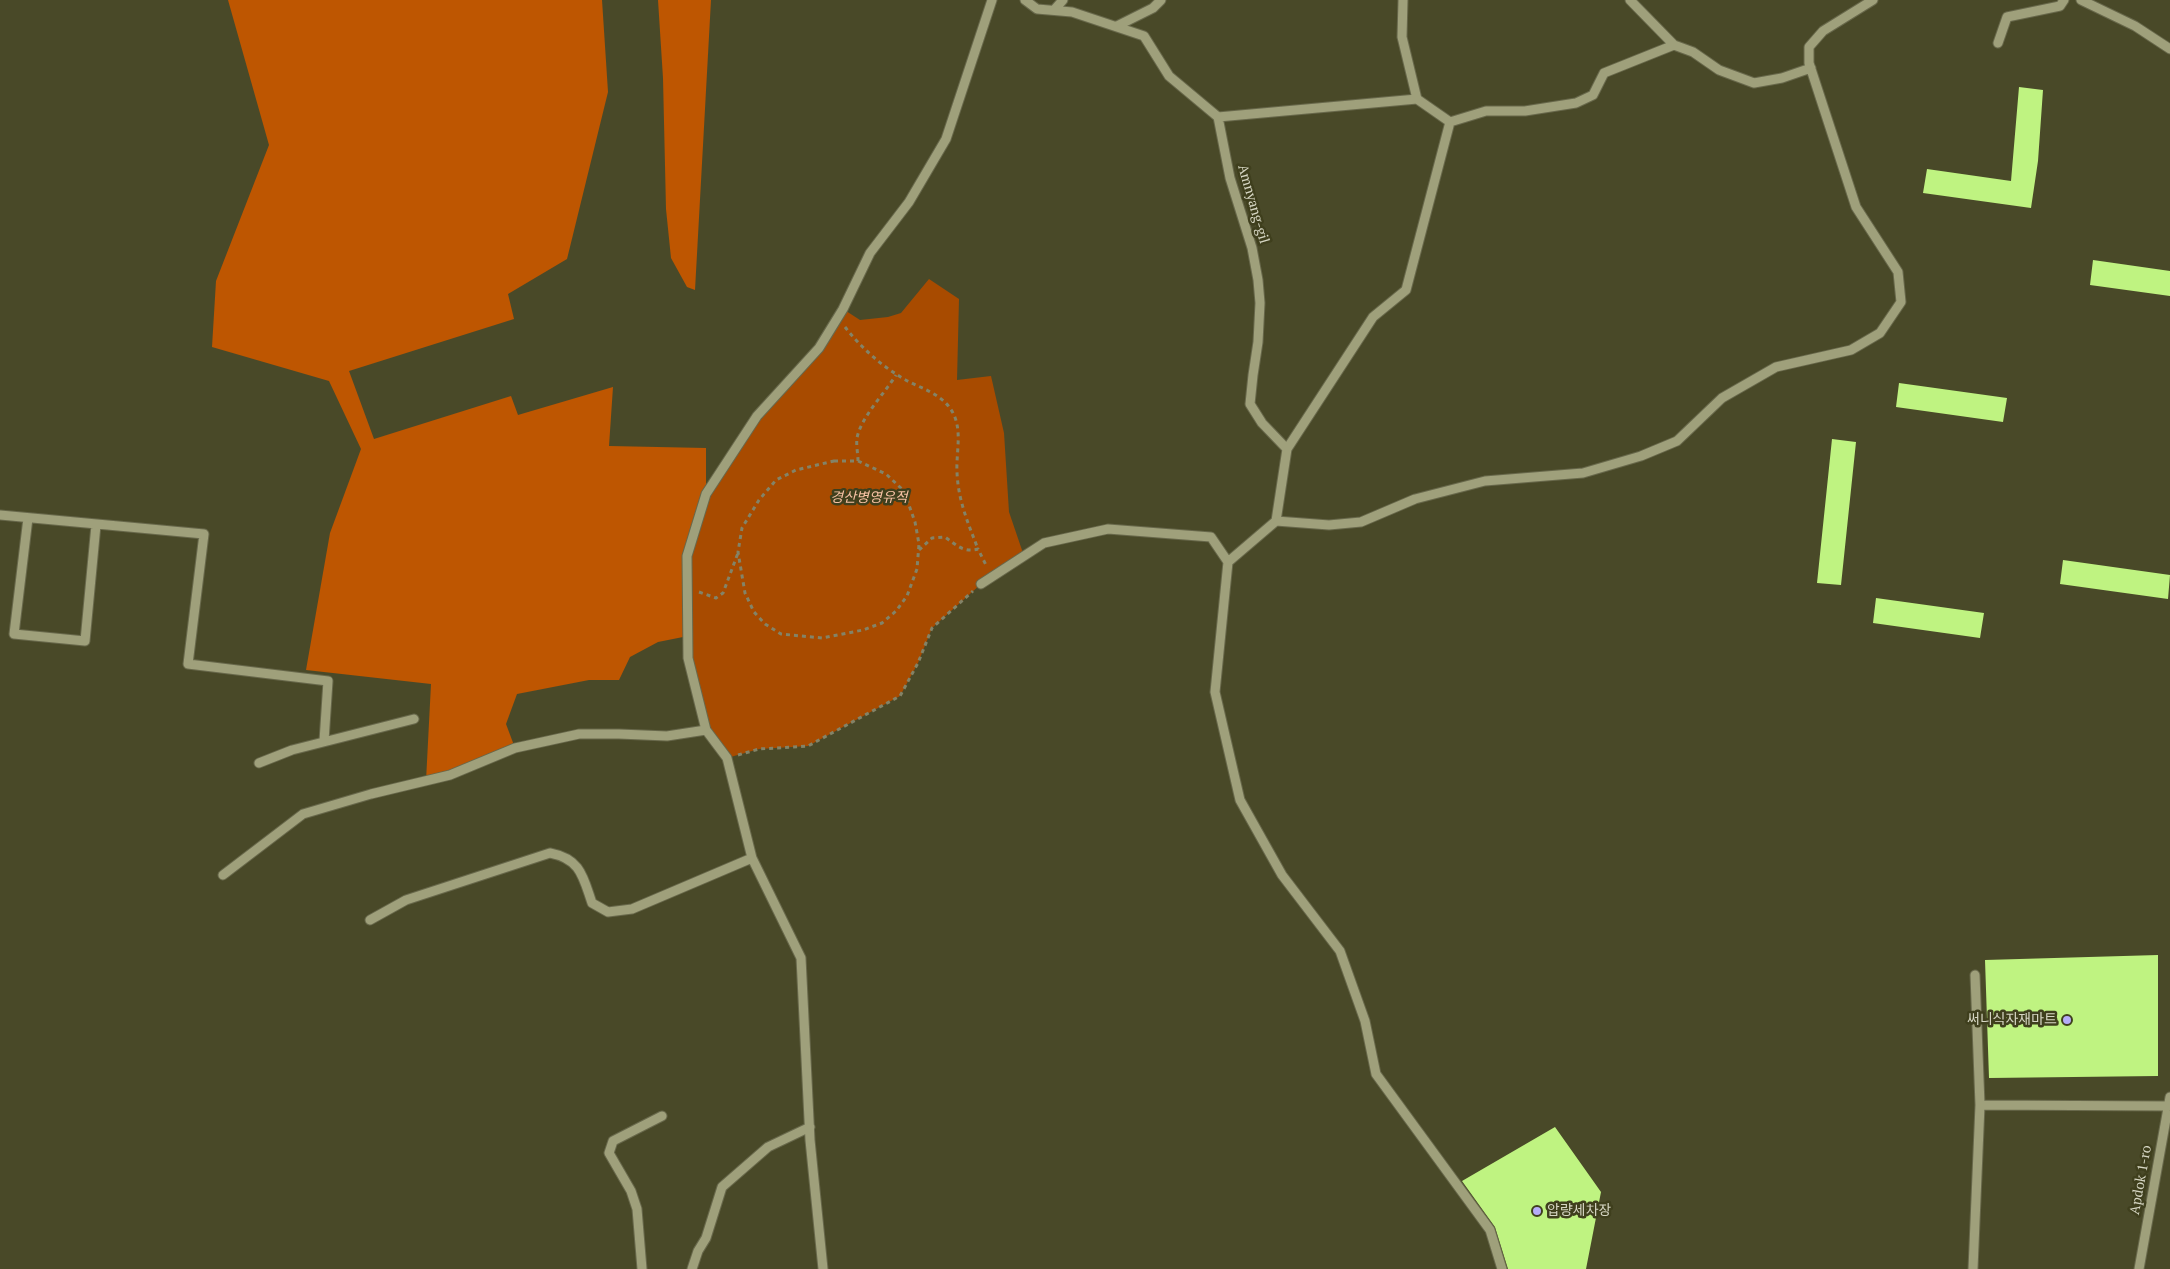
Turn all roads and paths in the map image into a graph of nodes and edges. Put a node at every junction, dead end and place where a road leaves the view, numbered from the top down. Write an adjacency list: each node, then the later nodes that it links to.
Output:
1 (992, 0): 19 (street)
2 (1025, 0): 10 (street)
3 (1062, 0): 10 (street)
4 (1161, 0): 11 (street)
5 (1403, 0): 16 (street)
6 (1630, 0): 13 (street)
7 (1873, 0): 15 (street)
8 (2064, 0): 12 (street)
9 (2082, 0): 14 (street)
10 (1054, 10): 11 (street)
11 (1117, 26): 17 (street)
12 (1998, 43)
13 (1674, 45): 15 (street); 18 (street)
14 (2170, 48)
15 (1811, 68): 25 (street)
16 (1417, 99): 17 (street); 18 (street)
17 (1218, 117): 21 (street, Amnyang-gil)
18 (1450, 122): 21 (street)
19 (838, 318): 20 (path); 33 (street)
20 (896, 375): 22 (path); 27 (path)
21 (1287, 449): 25 (street)
22 (858, 461): 28 (path); 29 (path)
23 (0, 515): 24 (street)
24 (28, 518): 26 (street); 26 (street)
25 (1276, 521): 30 (street)
26 (96, 525): 36 (street)
27 (978, 549): 28 (path); 31 (path)
28 (918, 551): 29 (path)
29 (738, 552): 33 (path)
30 (1228, 562): 31 (street); 50 (street)
31 (992, 577): 32 (street)
32 (981, 584): 37 (path)
33 (688, 589): 35 (street)
34 (414, 719): 36 (street)
35 (706, 730): 37 (street); 40 (street)
36 (324, 741): 38 (street)
37 (727, 758): 39 (street)
38 (260, 764)
39 (752, 858): 41 (street); 46 (street)
40 (223, 875)
41 (370, 920)
42 (1975, 975): 44 (street)
43 (2169, 1102): 44 (street); 52 (street, Apdok 1-ro)
44 (1980, 1105): 51 (street)
45 (662, 1116): 47 (street)
46 (810, 1127): 48 (street); 49 (street)
47 (642, 1269)
48 (692, 1269)
49 (823, 1269)
50 (1502, 1269)
51 (1973, 1269)
52 (2139, 1269)

